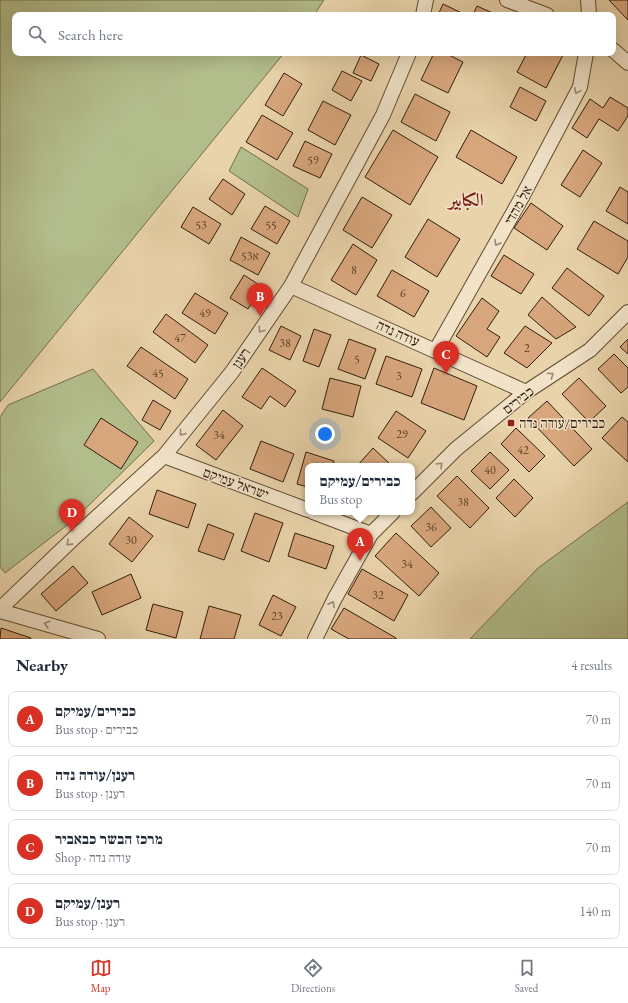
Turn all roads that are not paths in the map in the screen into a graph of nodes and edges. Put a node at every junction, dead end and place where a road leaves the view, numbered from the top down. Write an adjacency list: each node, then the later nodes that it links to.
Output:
1 (426, 0): 4 (street)
2 (507, 0): 5 (street)
3 (588, 0): 6 (street)
4 (424, 12)
5 (539, 12)
6 (589, 12)
7 (616, 53): 10 (street)
8 (408, 56): 11 (street, רענן)
9 (585, 56): 13 (street, אל מהדי, one-way to 13)
10 (628, 63)
11 (291, 286): 13 (street, עודה נדה); 15 (street, רענן, one-way to 15)
12 (628, 312): 14 (street, כבירים, one-way to 12)
13 (436, 350): 14 (street, עודה נדה)
14 (526, 392): 16 (street, כבירים, one-way to 14)
15 (164, 456): 17 (street, ישראל עמיקם); 21 (street, רענן, one-way to 21)
16 (415, 490)
17 (305, 509)
18 (321, 515): 20 (street)
19 (390, 515): 20 (street)
20 (371, 534): 23 (street, one-way to 20)
21 (0, 610): 22 (street, one-way to 21)
22 (98, 639)
23 (315, 639)

